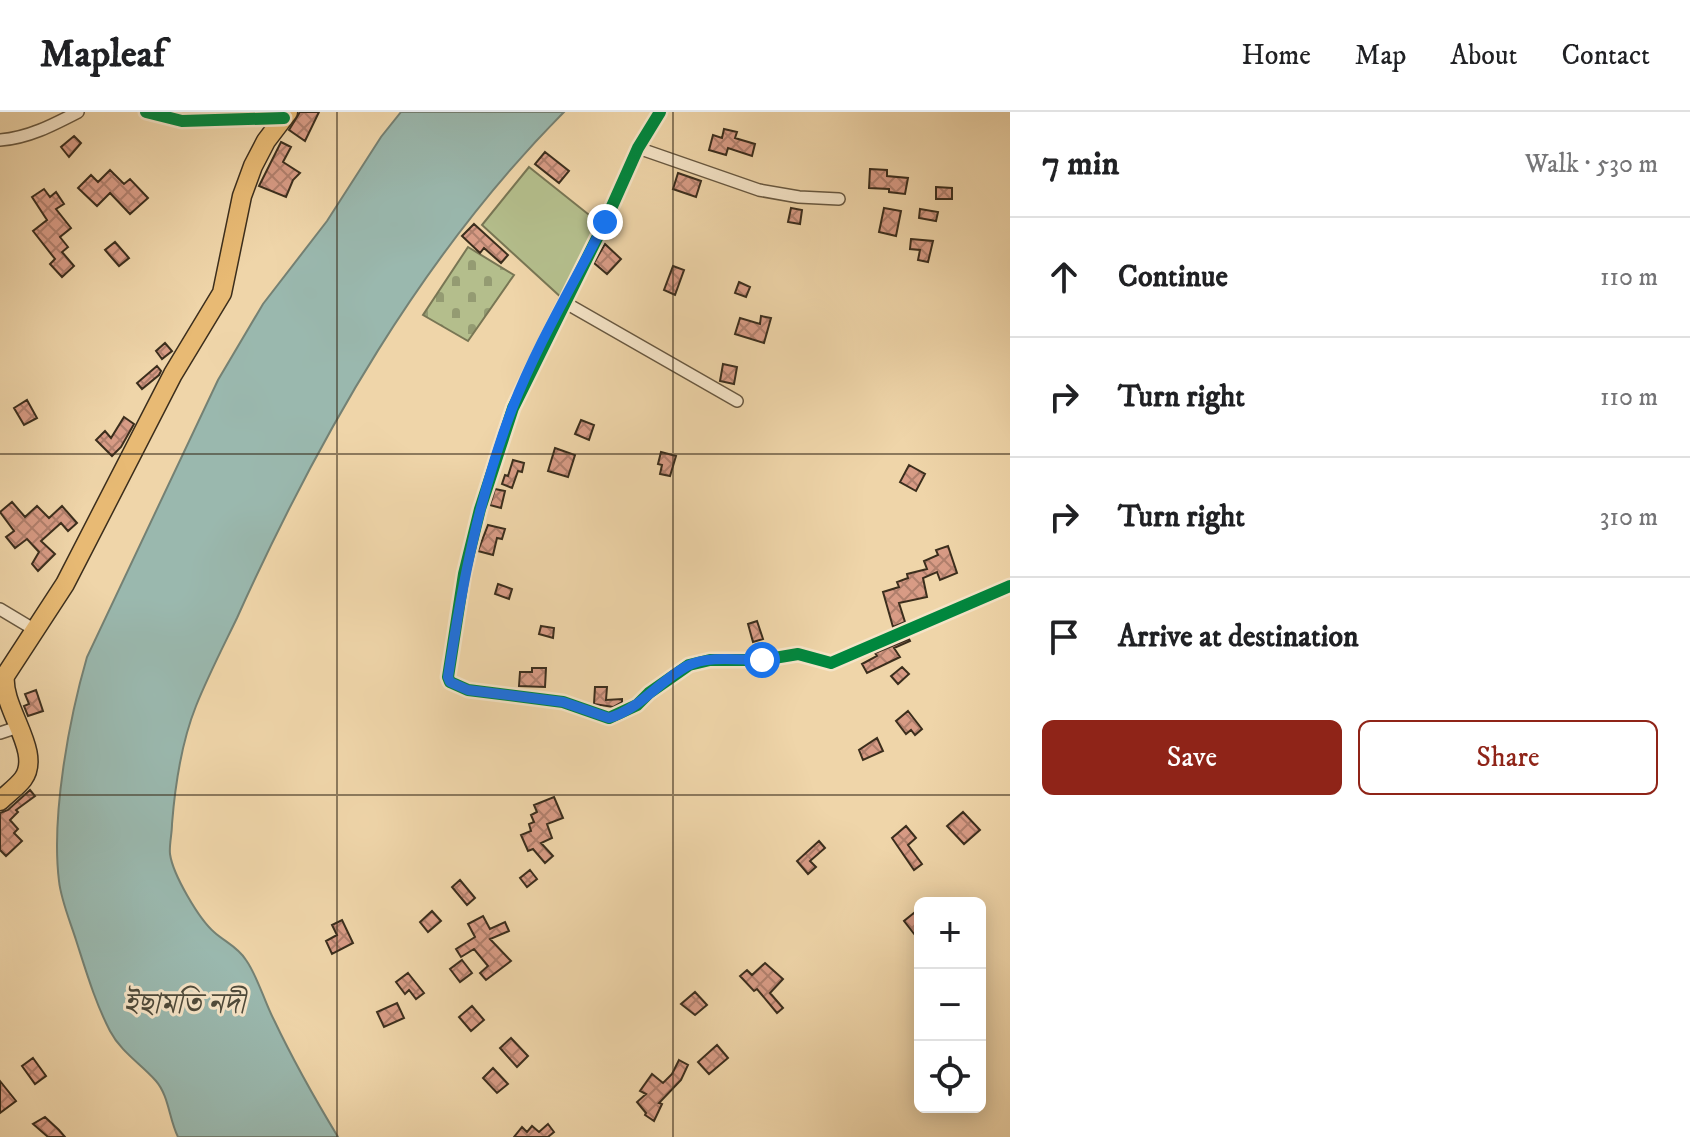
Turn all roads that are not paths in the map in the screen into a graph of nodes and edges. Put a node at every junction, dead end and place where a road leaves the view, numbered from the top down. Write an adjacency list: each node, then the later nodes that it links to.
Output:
1 (78, 112): 5 (street)
2 (146, 112): 4 (street)
3 (660, 112): 6 (street)
4 (286, 115): 12 (main road)
5 (0, 140)
6 (638, 148): 7 (street); 8 (street)
7 (839, 199)
8 (564, 302): 9 (street); 10 (street)
9 (737, 401)
10 (1010, 586)
11 (0, 609): 12 (street)
12 (35, 630): 13 (main road)
13 (9, 730): 14 (main road)
14 (0, 801)

